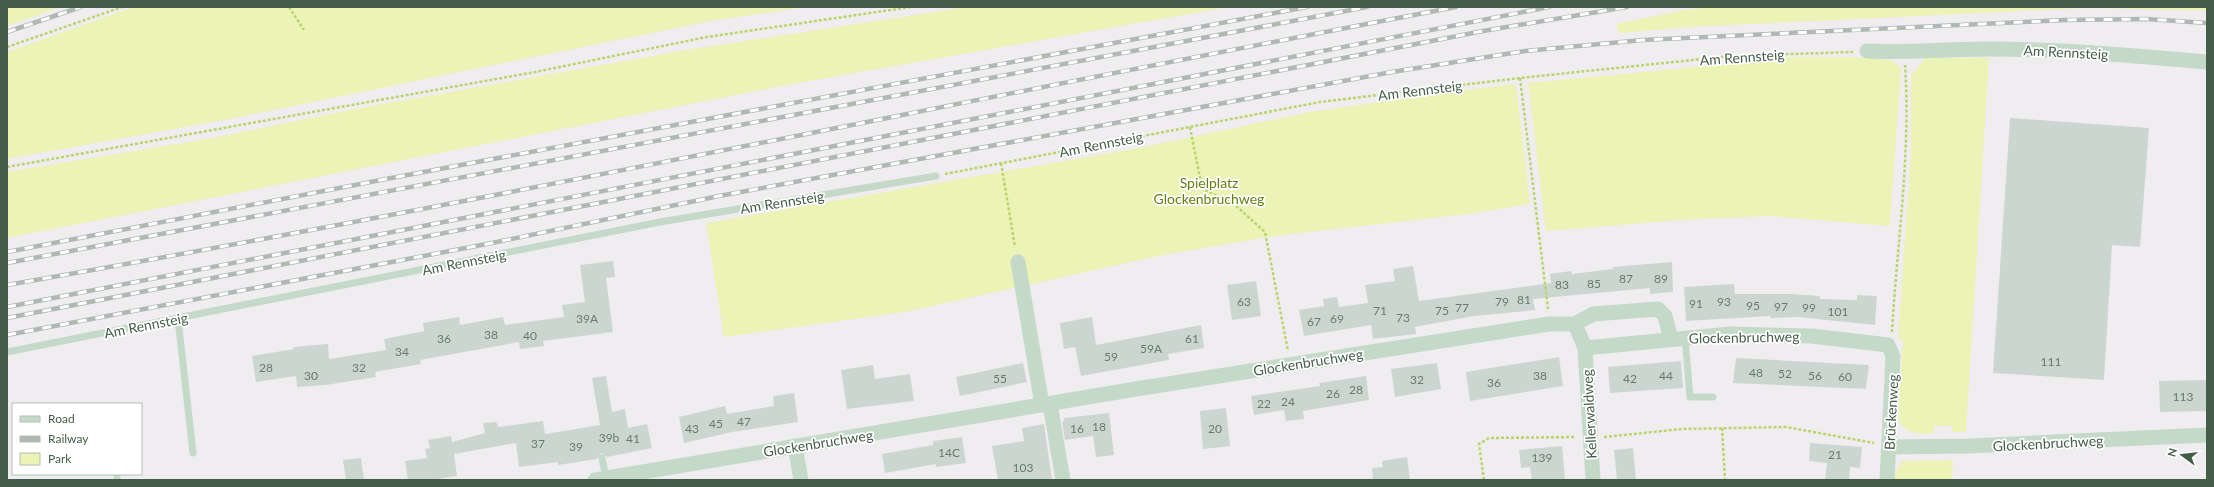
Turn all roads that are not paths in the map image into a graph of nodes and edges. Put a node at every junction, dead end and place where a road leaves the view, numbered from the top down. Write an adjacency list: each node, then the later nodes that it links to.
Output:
1 (1867, 51): 2 (street, Am Rennsteig)
2 (2207, 62)
3 (936, 176): 5 (lane, Am Rennsteig)
4 (1018, 262): 12 (street)
5 (178, 319): 10 (lane, Am Rennsteig); 16 (lane)
6 (1575, 324): 7 (street, Glockenbruchweg); 9 (street); 12 (street, Glockenbruchweg)
7 (1678, 339): 8 (street, Glockenbruchweg); 9 (street, Glockenbruchweg); 11 (lane)
8 (1888, 345): 15 (street, Brückenweg)
9 (1585, 348): 21 (street, Kellerwaldweg)
10 (7, 352)
11 (1713, 397)
12 (1046, 405): 14 (street, Glockenbruchweg); 20 (street)
13 (2207, 435): 15 (street, Glockenbruchweg)
14 (795, 446): 18 (street, Glockenbruchweg); 19 (street)
15 (1889, 447): 22 (street, Brückenweg)
16 (193, 453)
17 (602, 458): 18 (lane)
18 (601, 479)
19 (801, 480)
20 (1063, 480)
21 (1593, 480)
22 (1887, 480)

